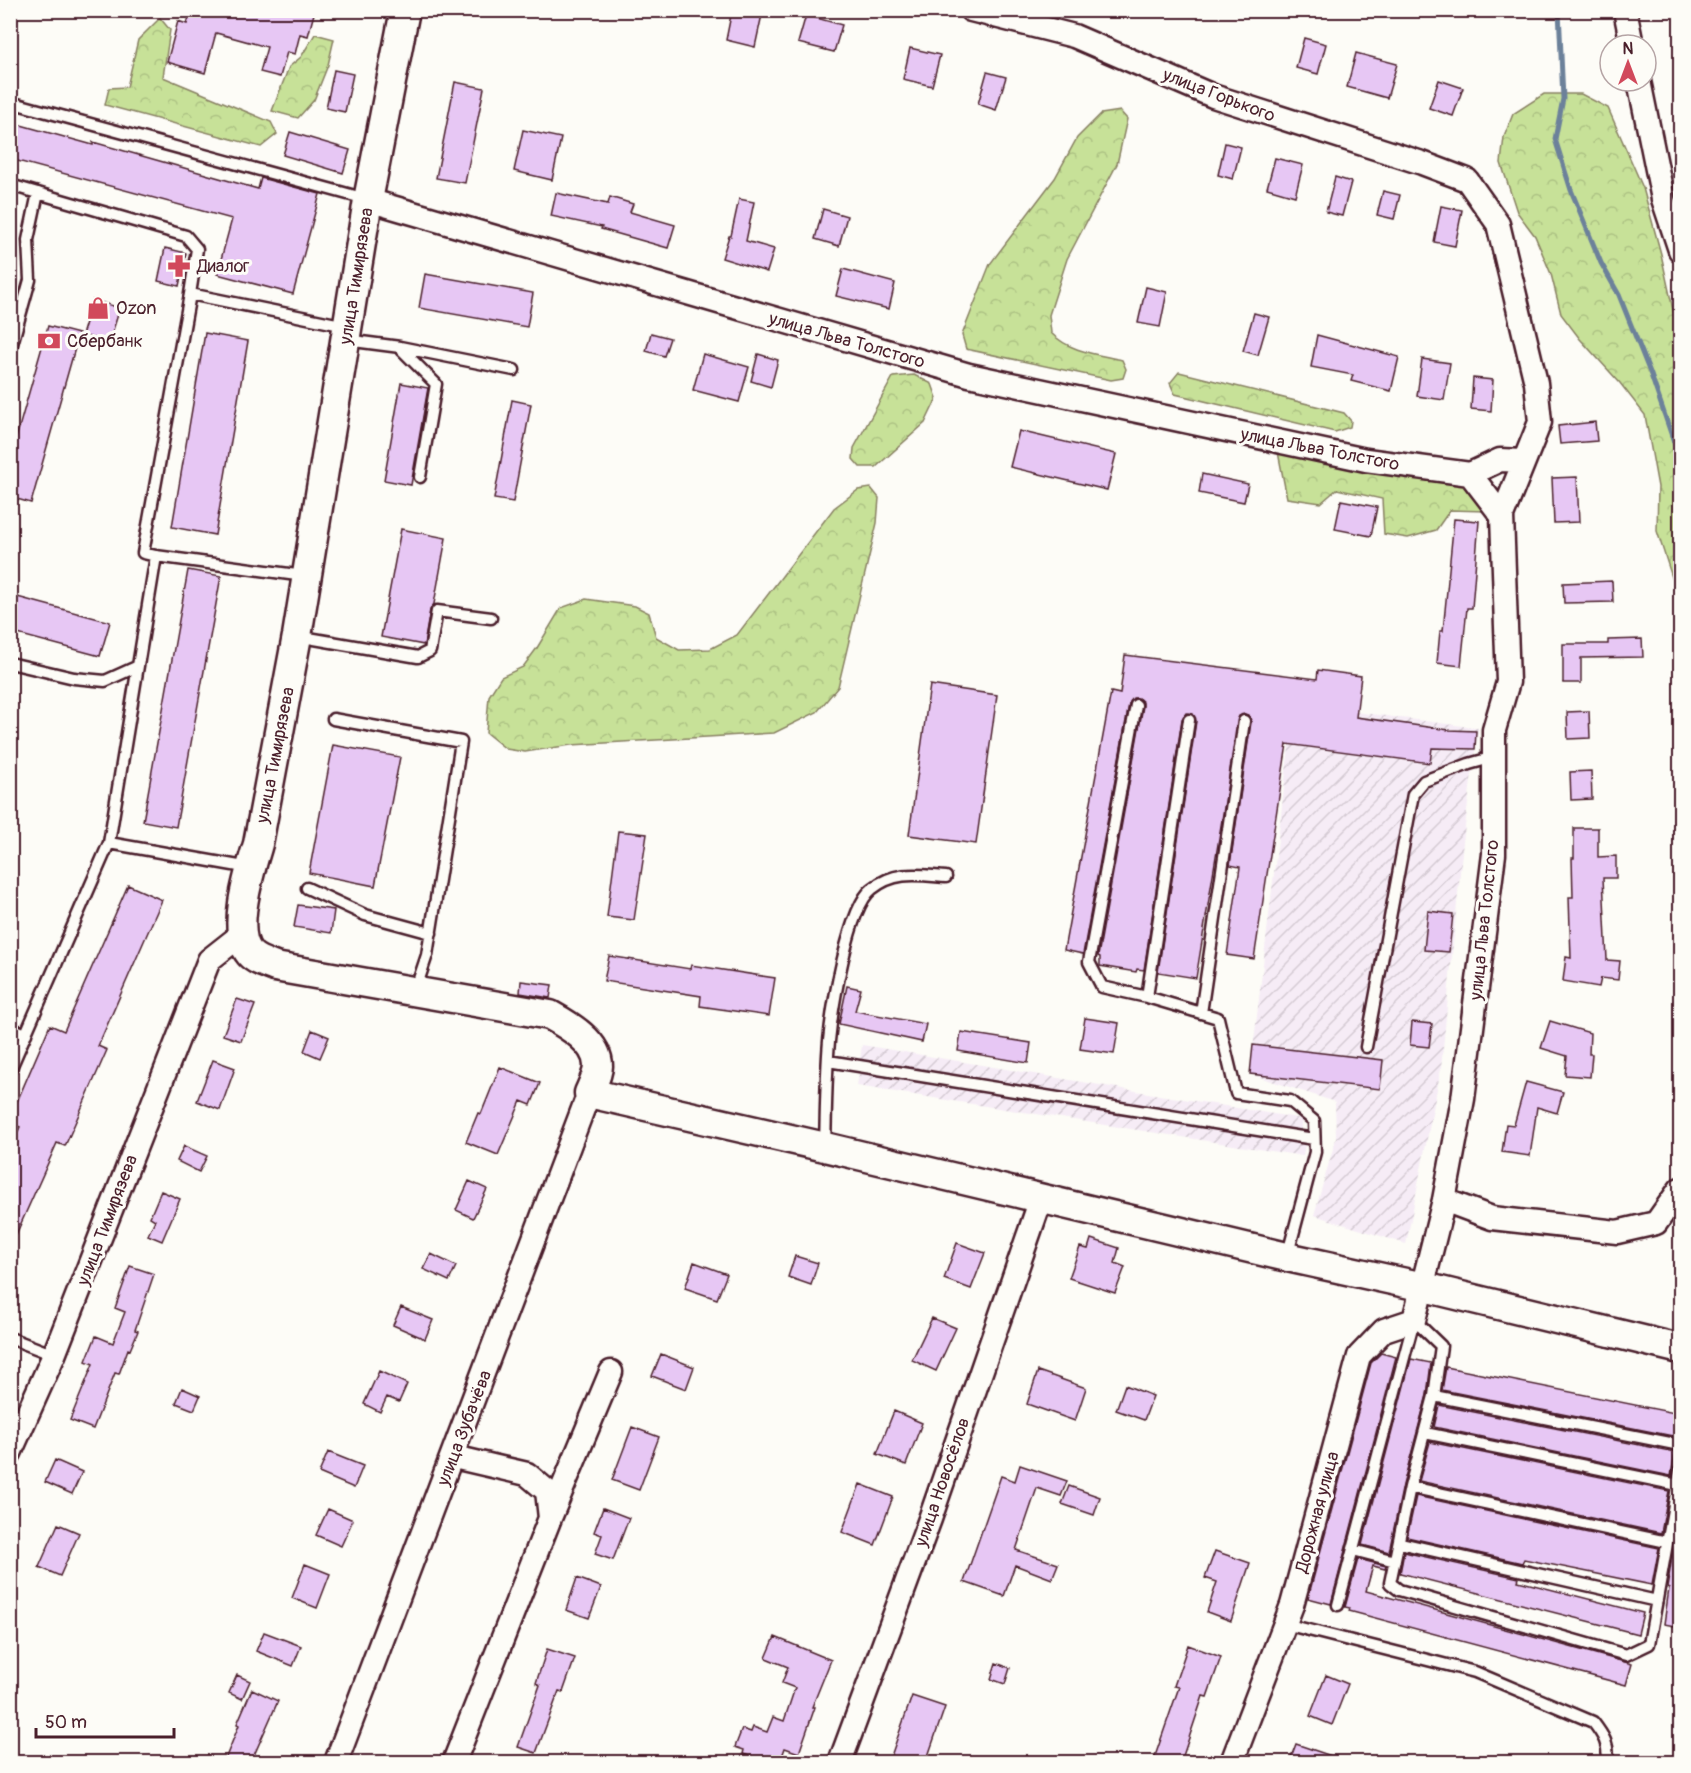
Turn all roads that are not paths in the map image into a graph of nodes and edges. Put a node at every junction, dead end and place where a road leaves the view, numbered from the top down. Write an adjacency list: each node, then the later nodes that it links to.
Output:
1 (405, 10): 9 (street, улица Тимирязева)
2 (971, 10): 16 (street, улица Горького)
3 (1625, 10): 4 (street)
4 (1630, 33)
5 (1641, 93): 10 (street)
6 (10, 102): 9 (lane)
7 (10, 185): 8 (lane)
8 (39, 193): 11 (lane); 14 (lane)
9 (368, 200): 12 (street, улица Тимирязева); 17 (street, улица Льва Толстого)
10 (1680, 249)
11 (190, 294): 12 (lane); 20 (lane)
12 (346, 333): 13 (lane); 21 (street, улица Тимирязева)
13 (400, 348): 15 (lane); 18 (lane)
14 (10, 351)
15 (514, 370)
16 (1524, 461): 17 (street); 19 (street)
17 (1470, 474): 19 (street)
18 (420, 477)
19 (1502, 516): 30 (street, улица Льва Толстого)
20 (156, 556): 21 (lane); 25 (lane)
21 (307, 576): 23 (street, улица Тимирязева)
22 (491, 618): 23 (lane)
23 (297, 636): 32 (street, улица Тимирязева)
24 (10, 663): 25 (lane)
25 (136, 667): 31 (lane)
26 (1136, 705): 38 (lane)
27 (333, 719): 35 (lane)
28 (1189, 720): 38 (lane)
29 (1244, 721): 39 (lane)
30 (1494, 758): 42 (lane); 50 (street, улица Льва Толстого)
31 (108, 843): 32 (lane); 41 (lane)
32 (250, 868): 36 (street, улица Тимирязева)
33 (946, 877): 43 (lane)
34 (307, 888): 35 (lane)
35 (431, 933): 37 (lane)
36 (242, 934): 37 (street); 56 (street, улица Тимирязева)
37 (415, 991): 45 (street)
38 (1147, 997): 39 (lane)
39 (1201, 1013): 46 (lane)
40 (10, 1028): 41 (lane)
41 (26, 1034): 44 (lane)
42 (1366, 1047)
43 (828, 1061): 46 (lane); 47 (lane)
44 (10, 1070)
45 (589, 1094): 47 (street); 62 (street, улица Зубачёва)
46 (1314, 1139): 51 (lane)
47 (825, 1147): 49 (street)
48 (1680, 1189): 50 (street)
49 (1041, 1200): 51 (street); 76 (street, улица Новосёлов)
50 (1444, 1200): 52 (street, улица Льва Толстого)
51 (1287, 1257): 52 (street)
52 (1424, 1287): 53 (street); 55 (street)
53 (1414, 1320): 58 (lane); 69 (lane); 73 (street, Дорожная улица)
54 (10, 1338): 56 (lane)
55 (1680, 1349)
56 (54, 1355): 61 (street, улица Тимирязева)
57 (611, 1372): 66 (street)
58 (1434, 1396): 59 (lane); 60 (lane)
59 (1425, 1433): 64 (lane); 65 (lane)
60 (1680, 1445)
61 (10, 1453)
62 (454, 1456): 66 (street); 74 (street, улица Зубачёва)
63 (1680, 1471): 64 (lane)
64 (1678, 1485): 67 (lane)
65 (1410, 1487): 67 (lane); 68 (lane)
66 (550, 1518): 75 (street)
67 (1667, 1542): 71 (lane)
68 (1400, 1543): 70 (lane); 71 (lane)
69 (1353, 1550): 70 (lane); 72 (lane)
70 (1395, 1561): 71 (lane)
71 (1657, 1600)
72 (1338, 1605)
73 (1285, 1624): 77 (street, Дорожная улица); 78 (lane)
74 (336, 1762)
75 (454, 1762)
76 (840, 1762)
77 (1232, 1762)
78 (1608, 1762)

